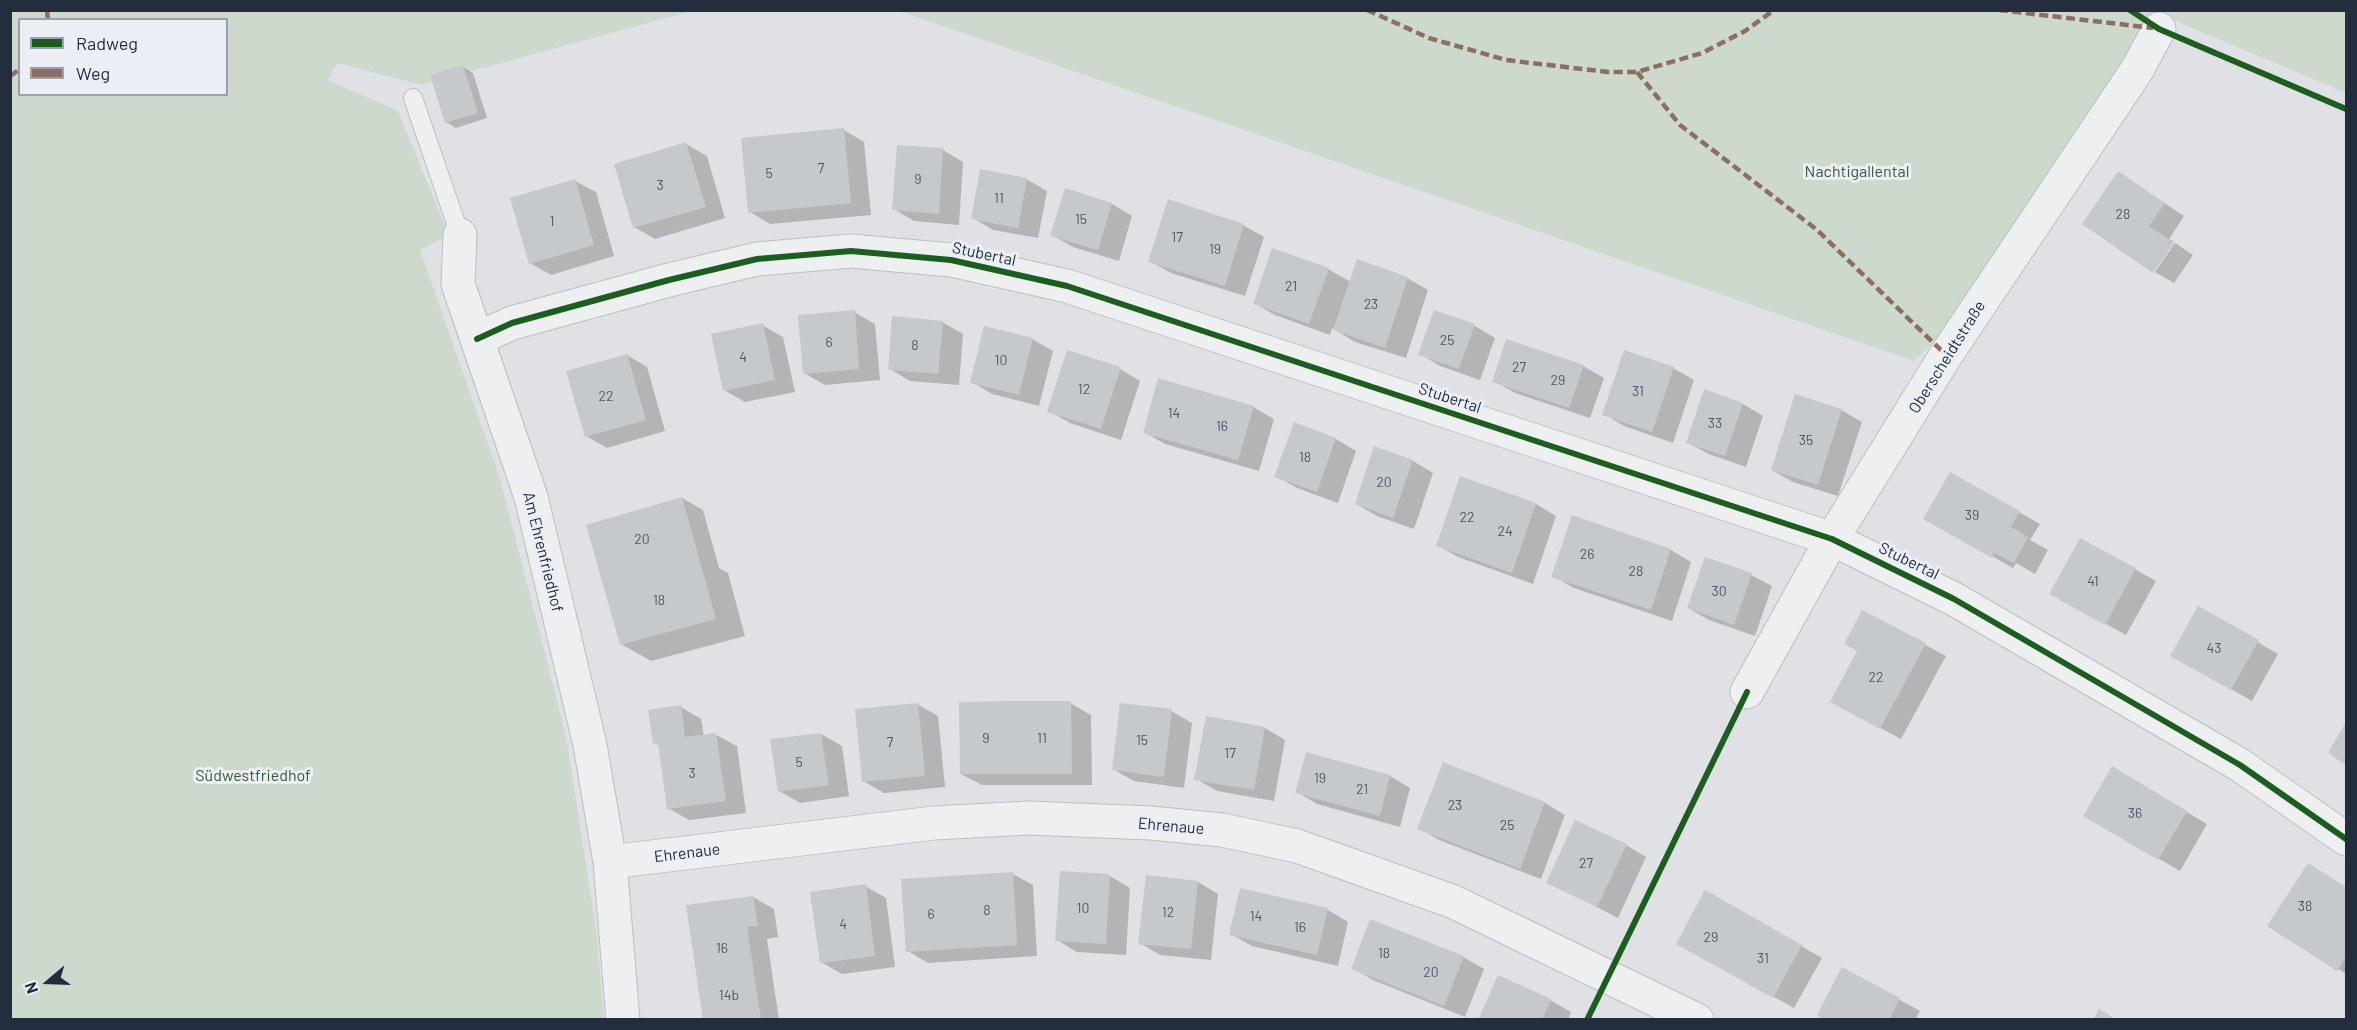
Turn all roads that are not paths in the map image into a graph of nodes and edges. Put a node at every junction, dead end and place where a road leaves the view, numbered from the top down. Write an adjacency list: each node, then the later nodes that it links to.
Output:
1 (2159, 29): 5 (street, Oberscheidtstraße)
2 (412, 98): 3 (lane, Am Ehrenfriedhof)
3 (460, 235): 4 (street, Am Ehrenfriedhof)
4 (477, 339): 5 (street, Stubertal); 8 (street, Am Ehrenfriedhof)
5 (1832, 539): 6 (street, Oberscheidtstraße); 7 (street, Stubertal)
6 (1747, 692)
7 (2346, 839)
8 (610, 862): 9 (street, Am Ehrenfriedhof); 10 (street, Ehrenaue)
9 (623, 1020)
10 (1697, 1020)

